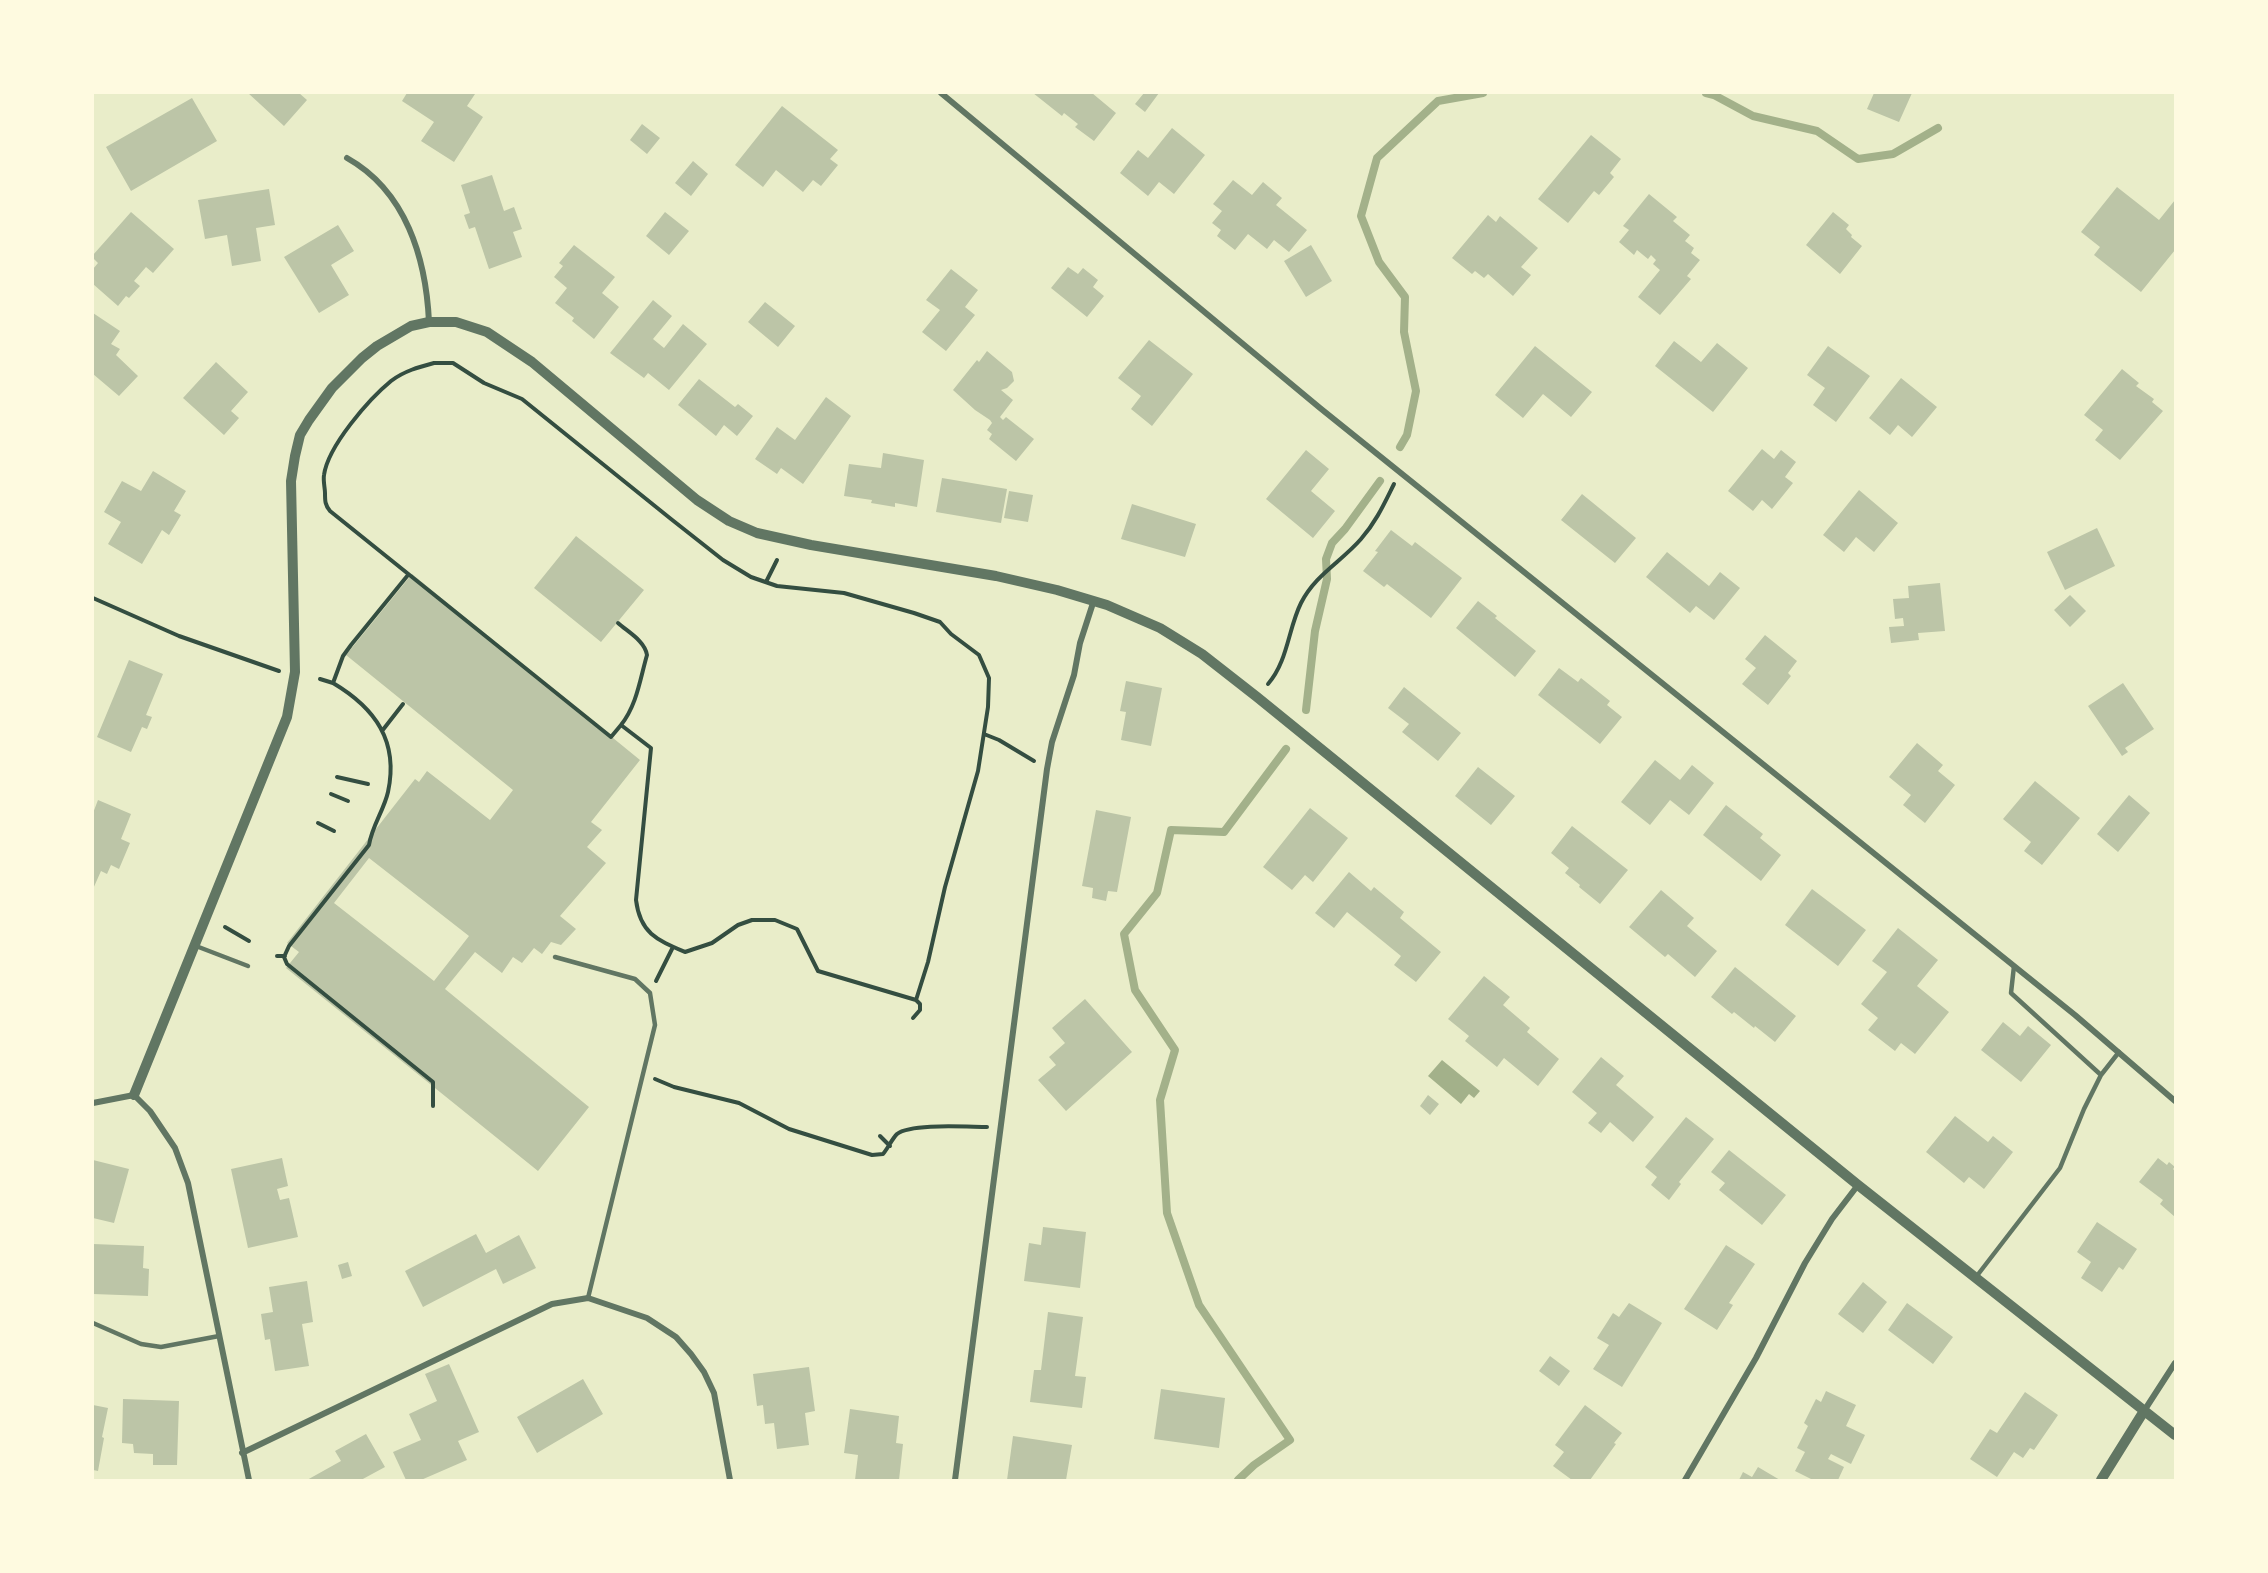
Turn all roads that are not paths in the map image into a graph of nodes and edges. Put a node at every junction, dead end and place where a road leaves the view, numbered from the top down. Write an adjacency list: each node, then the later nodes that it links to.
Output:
1 (941, 93): 8 (street)
2 (346, 158): 3 (street)
3 (429, 322): 4 (street); 5 (street)
4 (1094, 600): 14 (street); 25 (street)
5 (196, 946): 7 (lane); 11 (street)
6 (555, 957): 16 (lane)
7 (248, 966)
8 (2014, 966): 9 (street); 10 (lane)
9 (2119, 1052): 10 (lane); 12 (street)
10 (2101, 1075): 15 (lane)
11 (134, 1095): 13 (street); 18 (street)
12 (2175, 1101)
13 (93, 1102)
14 (1858, 1185): 15 (street); 26 (street)
15 (1976, 1277): 20 (street)
16 (588, 1298): 22 (street); 24 (street)
17 (93, 1323): 18 (lane)
18 (219, 1336): 22 (street)
19 (2175, 1363): 20 (street)
20 (2144, 1411): 21 (street); 27 (street)
21 (2175, 1435)
22 (242, 1453): 23 (street)
23 (249, 1480)
24 (730, 1480)
25 (955, 1480)
26 (1685, 1480)
27 (2101, 1480)

